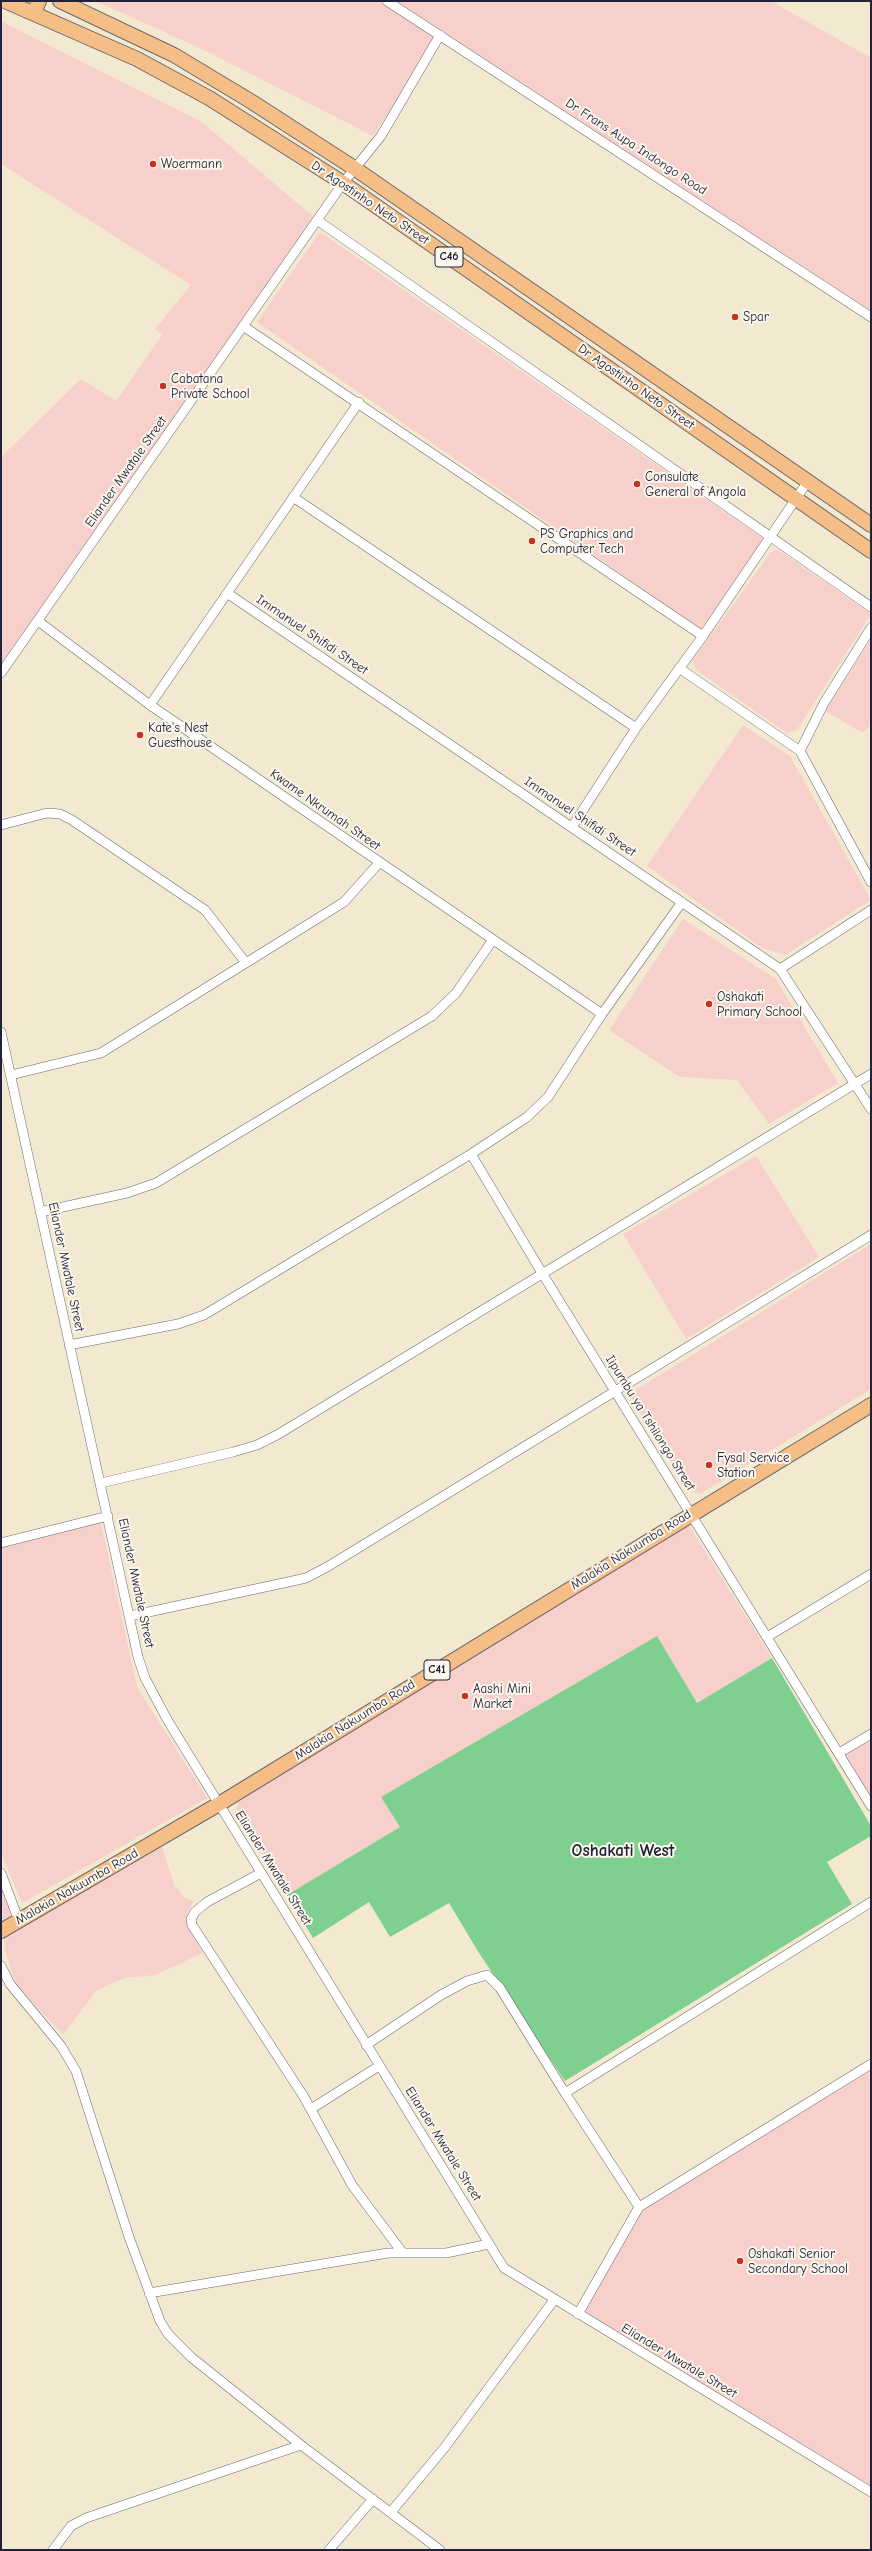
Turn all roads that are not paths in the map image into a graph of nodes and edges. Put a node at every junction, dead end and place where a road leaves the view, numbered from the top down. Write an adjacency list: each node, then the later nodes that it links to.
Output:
1 (5, 1): 4 (main road, Dr Agostinho Neto Street / C46)
2 (60, 1): 6 (main road, Dr Agostinho Neto Street / C46)
3 (387, 1): 5 (street, Dr Frans Aupa Indongo Road)
4 (37, 7): 7 (main road, Dr Agostinho Neto Street / C46)
5 (440, 35): 6 (street, Eliander Mwatale Street); 9 (street, Dr Frans Aupa Indongo Road)
6 (354, 168): 7 (street, Eliander Mwatale Street); 12 (main road, Dr Agostinho Neto Street / C46)
7 (343, 183): 8 (street, Eliander Mwatale Street); 14 (main road, Dr Agostinho Neto Street / C46)
8 (317, 220): 10 (street, Eliander Mwatale Street); 16 (street)
9 (871, 316)
10 (243, 326): 11 (street); 20 (street, Eliander Mwatale Street)
11 (359, 402): 13 (street); 22 (street)
12 (808, 481): 14 (street); 15 (main road, Dr Agostinho Neto Street / C46)
13 (293, 497): 18 (street); 26 (street)
14 (796, 498): 16 (street); 17 (main road, Dr Agostinho Neto Street / C46)
15 (871, 525)
16 (770, 539): 19 (street); 22 (street)
17 (871, 551)
18 (228, 593): 25 (street); 29 (street, Immanuel Shifidi Street)
19 (871, 607)
20 (38, 621): 24 (street, Eliander Mwatale Street); 25 (street, Kwame Nkrumah Street)
21 (871, 628): 27 (street)
22 (703, 636): 23 (street)
23 (679, 668): 26 (street); 27 (street)
24 (1, 673)
25 (150, 705): 30 (street, Kwame Nkrumah Street)
26 (636, 728): 29 (street)
27 (800, 751): 31 (street)
28 (1, 825): 35 (street)
29 (572, 827): 32 (street, Immanuel Shifidi Street)
30 (379, 863): 34 (street, Kwame Nkrumah Street); 35 (street)
31 (871, 882)
32 (682, 902): 36 (street, Immanuel Shifidi Street); 37 (street)
33 (871, 910): 36 (street)
34 (492, 941): 37 (street, Kwame Nkrumah Street); 44 (street)
35 (246, 963): 40 (street)
36 (780, 969): 41 (street, Immanuel Shifidi Street)
37 (602, 1014): 43 (street)
38 (1, 1032): 40 (street, Eliander Mwatale Street)
39 (871, 1074): 41 (street)
40 (11, 1075): 44 (street, Eliander Mwatale Street)
41 (856, 1084): 42 (street, Immanuel Shifidi Street); 46 (street)
42 (871, 1109)
43 (471, 1154): 46 (street, Iipumbu ya Tshilongo Street); 47 (street)
44 (40, 1212): 47 (street, Eliander Mwatale Street)
45 (871, 1235): 48 (street)
46 (542, 1273): 48 (street, Iipumbu ya Tshilongo Street); 50 (street)
47 (69, 1345): 50 (street, Eliander Mwatale Street)
48 (615, 1392): 51 (street, Iipumbu ya Tshilongo Street); 55 (street)
49 (871, 1405): 51 (main road, Malakia Nakuumba Road / C41)
50 (101, 1483): 52 (street, Eliander Mwatale Street)
51 (691, 1514): 56 (street, Iipumbu ya Tshilongo Street); 59 (main road, Malakia Nakuumba Road / C41)
52 (108, 1516): 53 (street); 55 (street, Eliander Mwatale Street)
53 (1, 1544)
54 (871, 1574): 56 (street)
55 (130, 1616): 59 (street, Eliander Mwatale Street)
56 (767, 1637): 58 (street, Iipumbu ya Tshilongo Street)
57 (871, 1734): 58 (street)
58 (839, 1753): 60 (street, Iipumbu ya Tshilongo Street)
59 (218, 1804): 62 (street, Eliander Mwatale Street); 64 (main road, Malakia Nakuumba Road / C41)
60 (871, 1806)
61 (1, 1873): 64 (street)
62 (261, 1873): 67 (street, Eliander Mwatale Street); 71 (street)
63 (871, 1902): 70 (street)
64 (19, 1921): 65 (main road, Malakia Nakuumba Road / C41)
65 (1, 1931)
66 (1, 1966): 75 (street)
67 (366, 2045): 69 (street, Eliander Mwatale Street); 70 (street)
68 (871, 2064): 72 (street)
69 (379, 2066): 71 (street); 73 (street, Eliander Mwatale Street)
70 (565, 2093): 72 (street)
71 (311, 2109): 74 (street)
72 (639, 2208): 77 (street)
73 (489, 2244): 74 (street); 76 (street, Eliander Mwatale Street)
74 (402, 2252): 75 (street)
75 (150, 2293): 78 (street)
76 (554, 2300): 77 (street, Eliander Mwatale Street); 81 (street)
77 (578, 2314): 79 (street, Eliander Mwatale Street)
78 (301, 2445): 80 (street); 82 (street)
79 (871, 2492)
80 (373, 2499): 81 (street); 83 (street)
81 (391, 2512): 84 (street)
82 (53, 2550)
83 (329, 2550)
84 (440, 2550)

